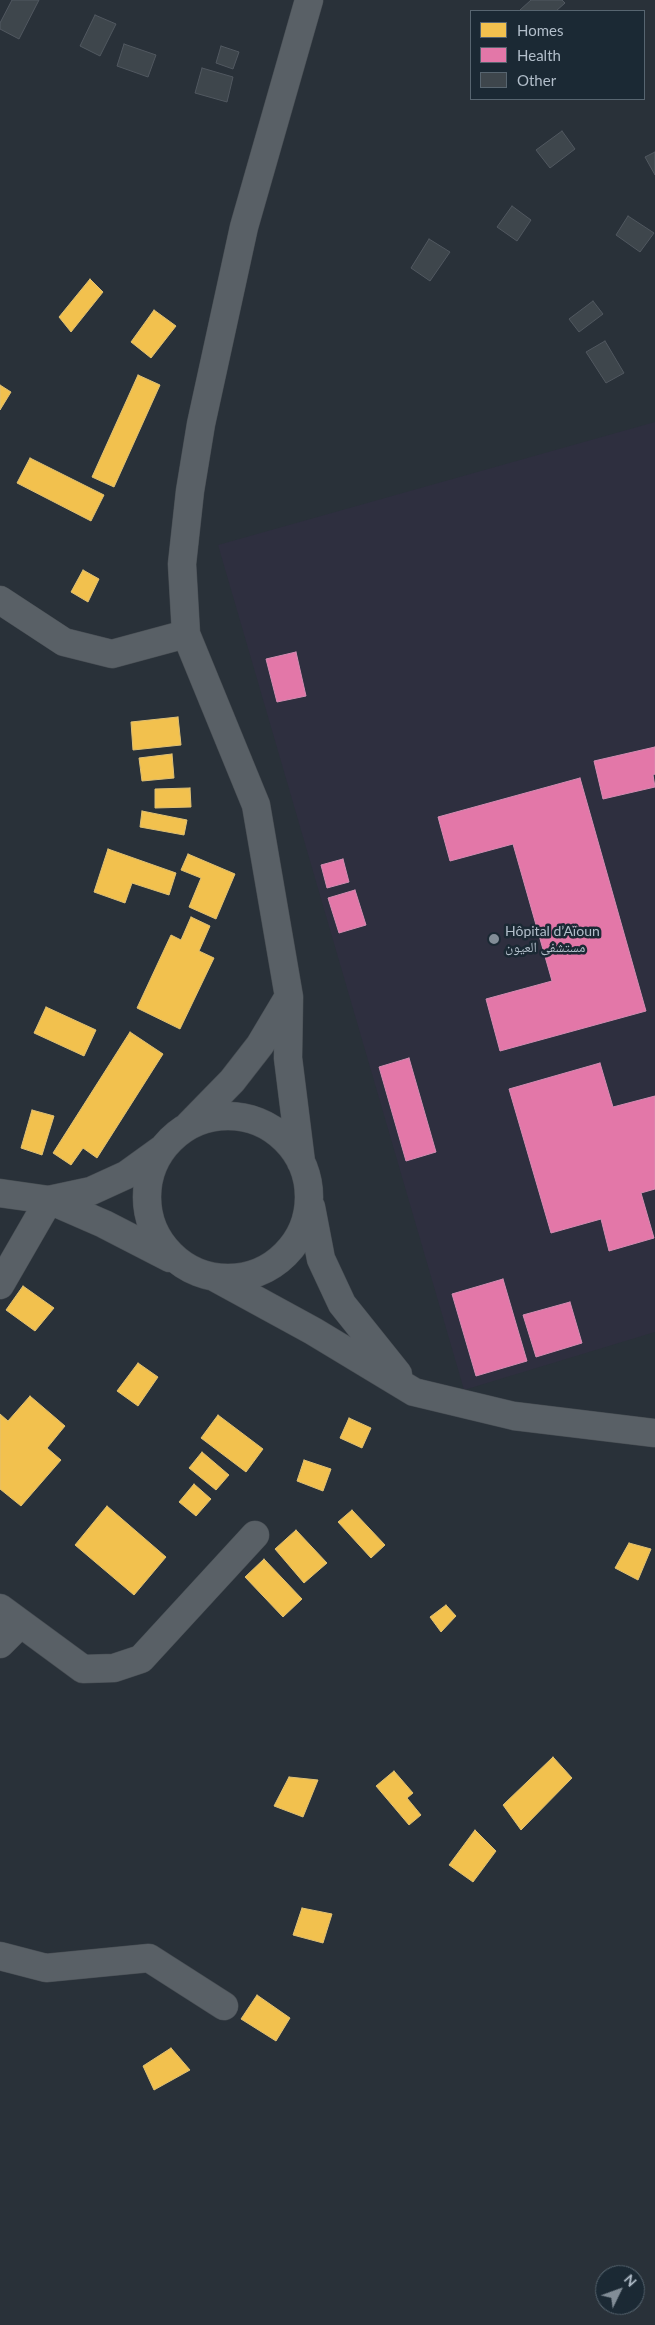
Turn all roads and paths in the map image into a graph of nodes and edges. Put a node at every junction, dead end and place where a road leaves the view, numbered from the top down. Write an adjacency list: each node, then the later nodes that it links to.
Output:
1 (309, 0): 3 (street)
2 (0, 600): 3 (street)
3 (186, 634): 4 (street)
4 (289, 997): 5 (street); 7 (street)
5 (188, 1126): 6 (street); 7 (street)
6 (163, 1148): 10 (street); 11 (street)
7 (301, 1162): 9 (street)
8 (0, 1194): 10 (street)
9 (309, 1195): 12 (street); 14 (street)
10 (49, 1200): 11 (street); 13 (street)
11 (185, 1266): 12 (street)
12 (216, 1278): 14 (street)
13 (0, 1286)
14 (414, 1392): 15 (street)
15 (655, 1433)
16 (255, 1535): 17 (street)
17 (10, 1616): 18 (street)
18 (0, 1644)
19 (0, 1956): 20 (street)
20 (224, 2006)

